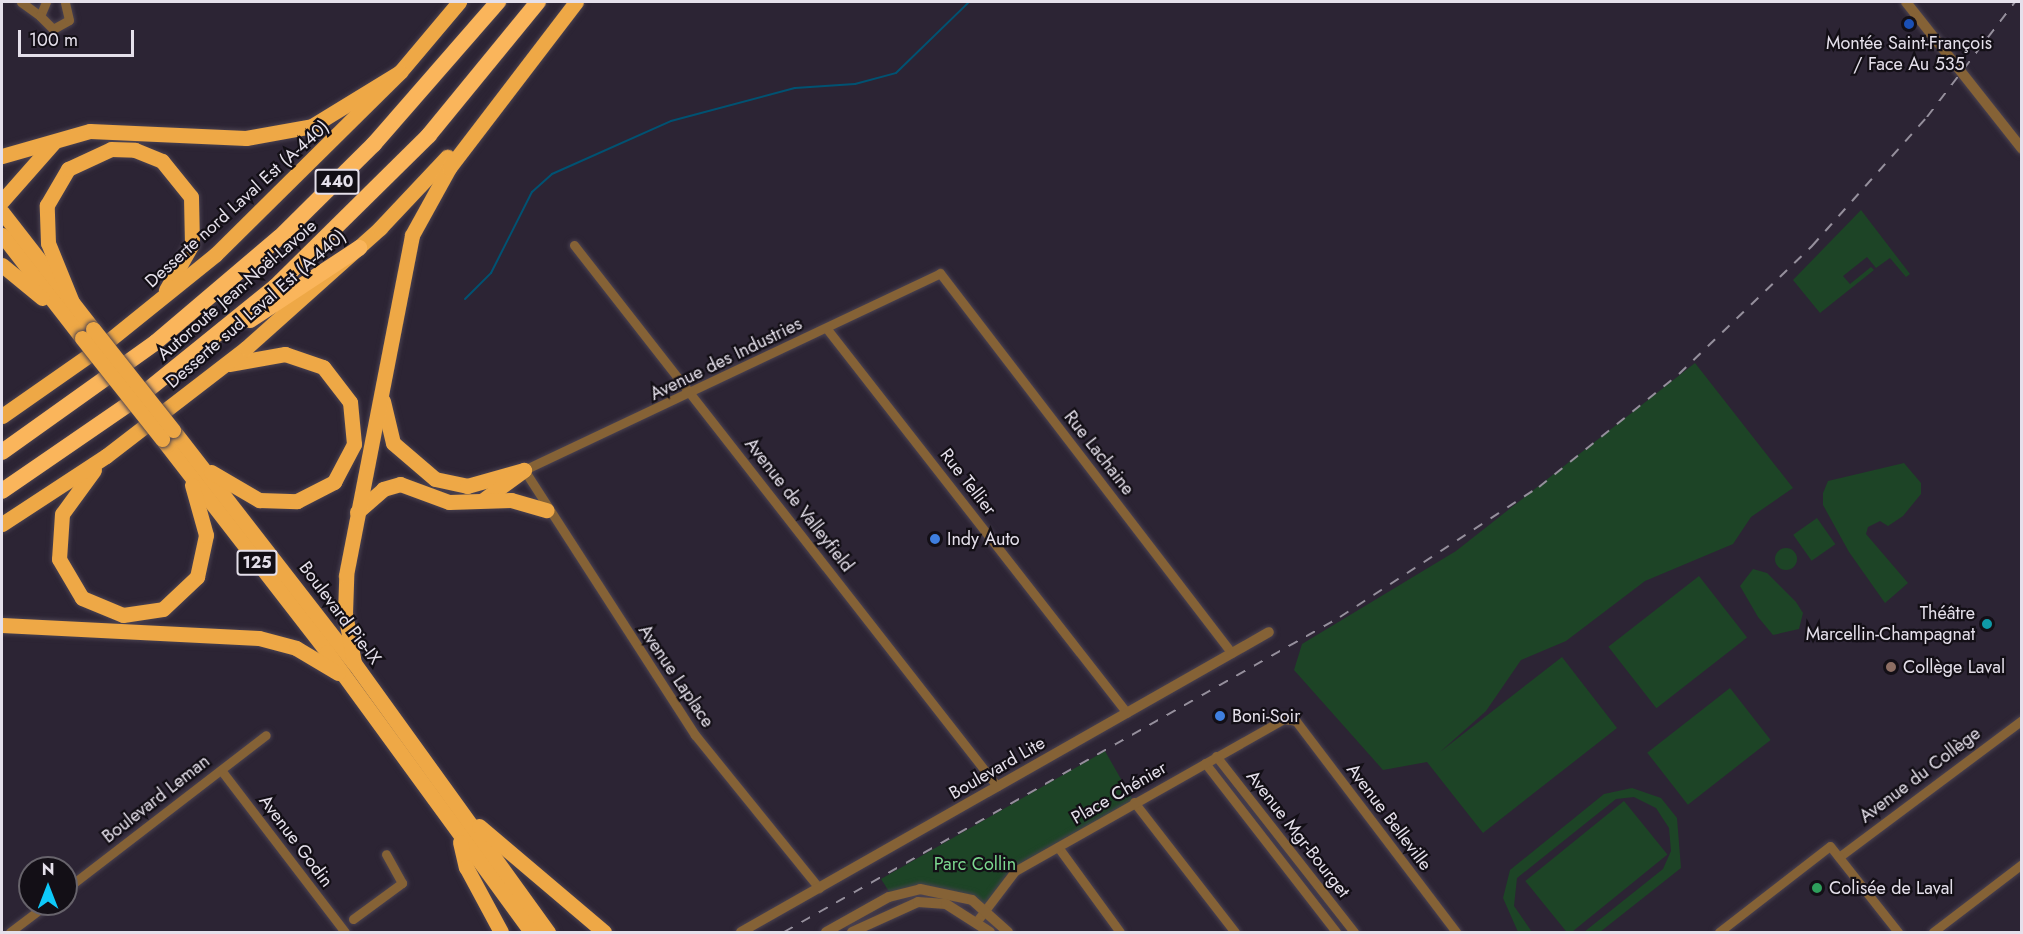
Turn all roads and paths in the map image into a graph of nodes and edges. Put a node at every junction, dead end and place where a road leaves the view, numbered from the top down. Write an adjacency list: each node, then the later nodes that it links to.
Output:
1 (21, 2): 9 (street)
2 (46, 2): 9 (street)
3 (65, 2): 9 (street)
4 (459, 2): 10 (highway)
5 (498, 2): 33 (highway, Autoroute Jean-Noël-Lavoie / 440)
6 (538, 2): 26 (highway, Autoroute Jean-Noël-Lavoie / 440)
7 (576, 2): 11 (highway)
8 (1906, 2): 13 (street)
9 (40, 16)
10 (400, 72): 12 (highway); 23 (highway, Desserte nord Laval Est (A-440))
11 (506, 88): 19 (highway, Desserte sud Laval Est (A-440)); 28 (highway)
12 (54, 142): 14 (highway); 15 (highway)
13 (2022, 149)
14 (2, 156)
15 (2, 201)
16 (2, 212): 22 (highway, Boulevard Pie-IX)
17 (2, 235): 25 (highway, Boulevard Pie-IX / 125)
18 (574, 244): 29 (street, Avenue de Valleyfield)
19 (358, 248): 26 (highway); 27 (highway, Desserte sud Laval Est (A-440))
20 (2, 265): 25 (highway)
21 (940, 273): 24 (street, Avenue des Industries); 44 (street, Rue Lachaine)
22 (72, 302): 23 (highway); 25 (highway, Boulevard Pie-IX)
23 (158, 303): 30 (highway, Desserte nord Laval Est (A-440))
24 (827, 328): 29 (street, Avenue des Industries); 47 (street, Rue Tellier)
25 (84, 333): 35 (highway, Boulevard Pie-IX / 125, bridge)
26 (187, 361): 37 (highway, Autoroute Jean-Noël-Lavoie / 440)
27 (226, 364): 34 (highway, Desserte sud Laval Est (A-440)); 35 (highway)
28 (382, 384): 36 (highway); 40 (highway)
29 (691, 395): 36 (street, Avenue des Industries); 54 (street, Avenue de Valleyfield)
30 (21, 403): 31 (highway); 32 (highway, Desserte nord Laval Est (A-440))
31 (2, 407)
32 (2, 416)
33 (2, 452)
34 (106, 456): 35 (highway); 41 (highway, Desserte sud Laval Est (A-440))
35 (194, 470): 45 (highway, Boulevard Pie-IX); 46 (highway, Boulevard Pie-IX / 125)
36 (524, 470): 38 (highway); 39 (street, Avenue Laplace)
37 (2, 492)
38 (483, 500): 39 (highway); 40 (highway)
39 (547, 510): 63 (street, Avenue Laplace)
40 (357, 512): 45 (highway)
41 (2, 524)
42 (2, 625): 46 (highway)
43 (1269, 632): 44 (street, Boulevard Lite)
44 (1232, 653): 47 (street, Boulevard Lite)
45 (354, 663): 56 (highway, Boulevard Pie-IX)
46 (344, 677): 57 (highway, Boulevard Pie-IX / 125)
47 (1127, 713): 54 (street, Boulevard Lite)
48 (2022, 720): 60 (street, Avenue du Collège)
49 (1296, 722): 51 (street, Place Chénier); 85 (street, Avenue Belleville)
50 (266, 735): 53 (street, Boulevard Leman)
51 (1216, 756): 52 (street, Place Chénier); 84 (street, Avenue Mgr-Bourget)
52 (1205, 763): 55 (street, Place Chénier); 83 (street, Avenue Mgr-Bourget)
53 (221, 770): 62 (street, Boulevard Leman); 71 (street, Avenue Godin)
54 (997, 786): 63 (street, Boulevard Lite)
55 (1134, 802): 58 (street, Place Chénier); 82 (street)
56 (458, 808): 74 (highway, Boulevard Pie-IX); 75 (highway)
57 (458, 833): 72 (highway); 73 (highway, Boulevard Pie-IX / 125)
58 (1058, 847): 64 (street, Place Chénier); 81 (street)
59 (386, 854): 67 (street)
60 (1839, 857): 86 (street); 87 (street)
61 (2022, 864): 88 (street)
62 (78, 880)
63 (819, 888): 76 (street, Boulevard Lite)
64 (985, 909): 66 (street); 68 (street, Place Chénier); 80 (street)
65 (32, 916): 70 (street)
66 (856, 916): 69 (street); 77 (street)
67 (353, 919)
68 (977, 921): 69 (street); 79 (street)
69 (866, 929): 78 (street)
70 (10, 933)
71 (345, 933)
72 (501, 933)
73 (531, 933)
74 (549, 933)
75 (604, 933)
76 (741, 933)
77 (826, 933)
78 (852, 933)
79 (990, 933)
80 (1008, 933)
81 (1120, 933)
82 (1235, 933)
83 (1336, 933)
84 (1354, 933)
85 (1456, 933)
86 (1719, 933)
87 (1898, 933)
88 (1933, 933)

